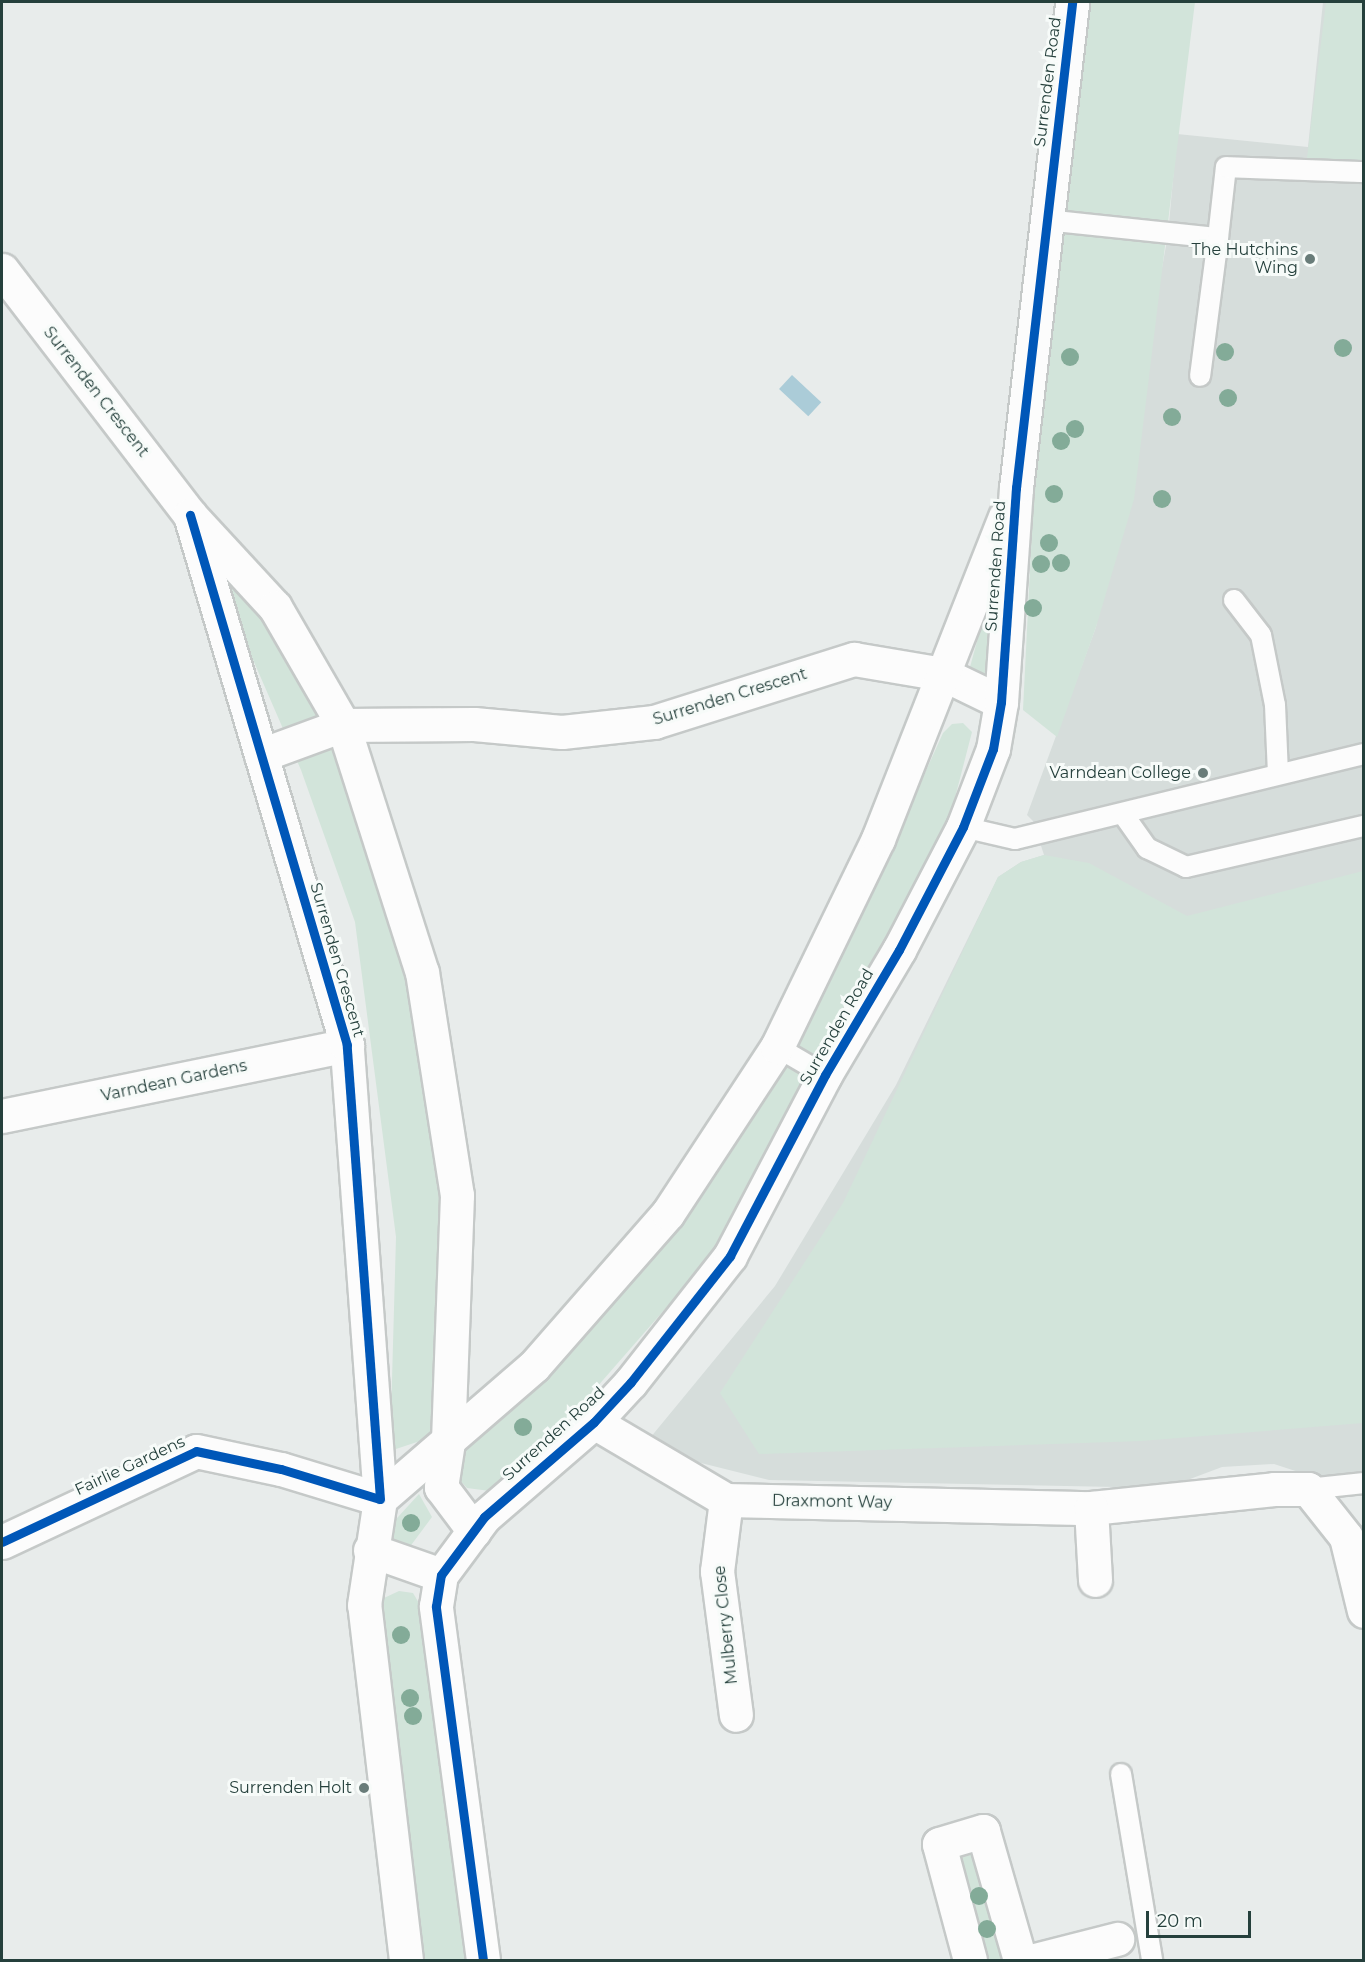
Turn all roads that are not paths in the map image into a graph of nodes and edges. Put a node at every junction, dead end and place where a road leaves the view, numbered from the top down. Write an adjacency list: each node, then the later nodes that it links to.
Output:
1 (1072, 2): 3 (street, Surrenden Road)
2 (1364, 172): 4 (lane)
3 (1046, 220): 4 (lane); 7 (street, Surrenden Road)
4 (1218, 238): 6 (lane)
5 (2, 270): 8 (street, Surrenden Crescent)
6 (1200, 376)
7 (1016, 488): 10 (street, Surrenden Road); 11 (street, Surrenden Road)
8 (190, 515): 12 (street, Surrenden Crescent); 14 (street, Surrenden Crescent)
9 (1234, 600): 15 (lane)
10 (943, 674): 11 (street, Surrenden Crescent); 12 (street, Surrenden Crescent); 20 (street, Surrenden Road)
11 (1001, 702): 18 (street, Surrenden Road)
12 (343, 725): 14 (street, Surrenden Crescent); 24 (street, Surrenden Crescent)
13 (1364, 754): 15 (lane)
14 (261, 756): 19 (street, Surrenden Crescent)
15 (1278, 773): 16 (lane)
16 (1123, 814): 17 (lane); 18 (lane)
17 (1364, 826)
18 (963, 827): 21 (street, Surrenden Road)
19 (347, 1045): 22 (street, Varndean Gardens); 27 (street, Surrenden Crescent)
20 (777, 1047): 21 (lane); 24 (street, Surrenden Road)
21 (825, 1075): 23 (street, Surrenden Road)
22 (2, 1116)
23 (594, 1422): 28 (street, Draxmont Way); 30 (street, Surrenden Road)
24 (448, 1442): 27 (street, Surrenden Road); 30 (street)
25 (1364, 1483): 26 (lane)
26 (1308, 1489): 29 (street, Draxmont Way); 35 (street)
27 (380, 1499): 31 (street, Fairlie Gardens); 32 (street)
28 (726, 1500): 29 (street, Draxmont Way); 36 (street, Mulberry Close)
29 (1091, 1508): 34 (street)
30 (474, 1531): 33 (street, Surrenden Road)
31 (2, 1542)
32 (370, 1550): 33 (street); 39 (street)
33 (441, 1575): 40 (street, Surrenden Road)
34 (1095, 1580)
35 (1364, 1611)
36 (736, 1715)
37 (1121, 1774): 38 (lane)
38 (1132, 1935): 43 (street); 44 (lane)
39 (406, 1960)
40 (483, 1960)
41 (969, 1960): 42 (street)
42 (1020, 1960)
43 (1035, 1960)
44 (1152, 1960)

